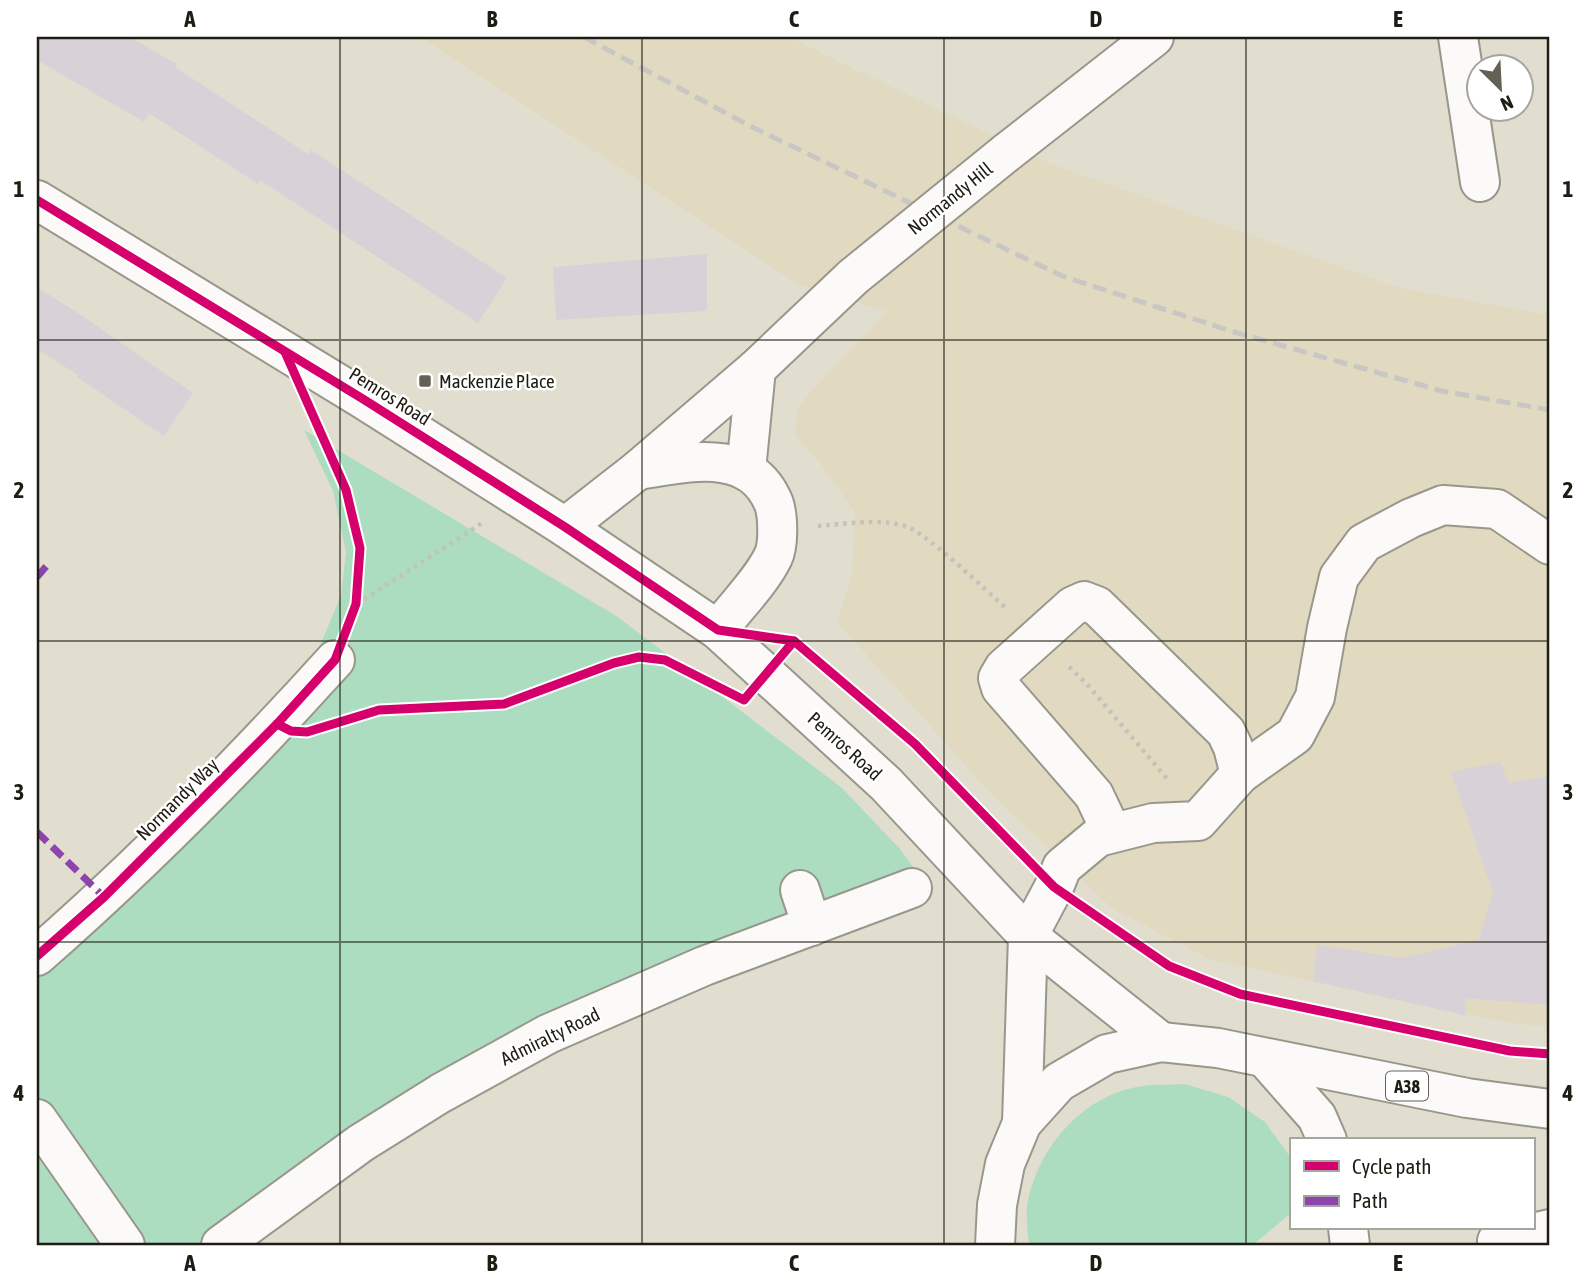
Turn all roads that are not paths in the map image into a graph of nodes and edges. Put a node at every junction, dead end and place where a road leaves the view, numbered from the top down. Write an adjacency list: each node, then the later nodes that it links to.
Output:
1 (1153, 37): 5 (main road, Normandy Hill, bridge)
2 (1458, 37): 3 (main road)
3 (1480, 183)
4 (37, 200): 8 (main road, Pemros Road)
5 (756, 369): 6 (main road, Normandy Hill); 7 (main road)
6 (638, 470): 7 (main road); 8 (main road, Normandy Hill)
7 (746, 470): 10 (main road)
8 (565, 527): 10 (main road, Pemros Road)
9 (1550, 545): 12 (main road)
10 (718, 629): 17 (main road, Pemros Road)
11 (335, 660): 18 (main road, Normandy Way)
12 (1240, 774): 13 (main road); 13 (main road)
13 (1112, 833): 17 (main road)
14 (912, 888): 16 (main road, Admiralty Road)
15 (800, 890): 16 (main road)
16 (812, 926): 28 (main road, Admiralty Road)
17 (1028, 936): 19 (main road, Pemros Road); 23 (main road)
18 (37, 956)
19 (1161, 1042): 20 (main road); 23 (main road)
20 (1265, 1058): 21 (main road, A38); 24 (main road)
21 (1550, 1109)
22 (37, 1119): 27 (main road)
23 (1022, 1123): 29 (main road)
24 (1326, 1138)
25 (1550, 1229): 26 (main road)
26 (1497, 1241)
27 (125, 1245)
28 (221, 1245)
29 (995, 1245)

